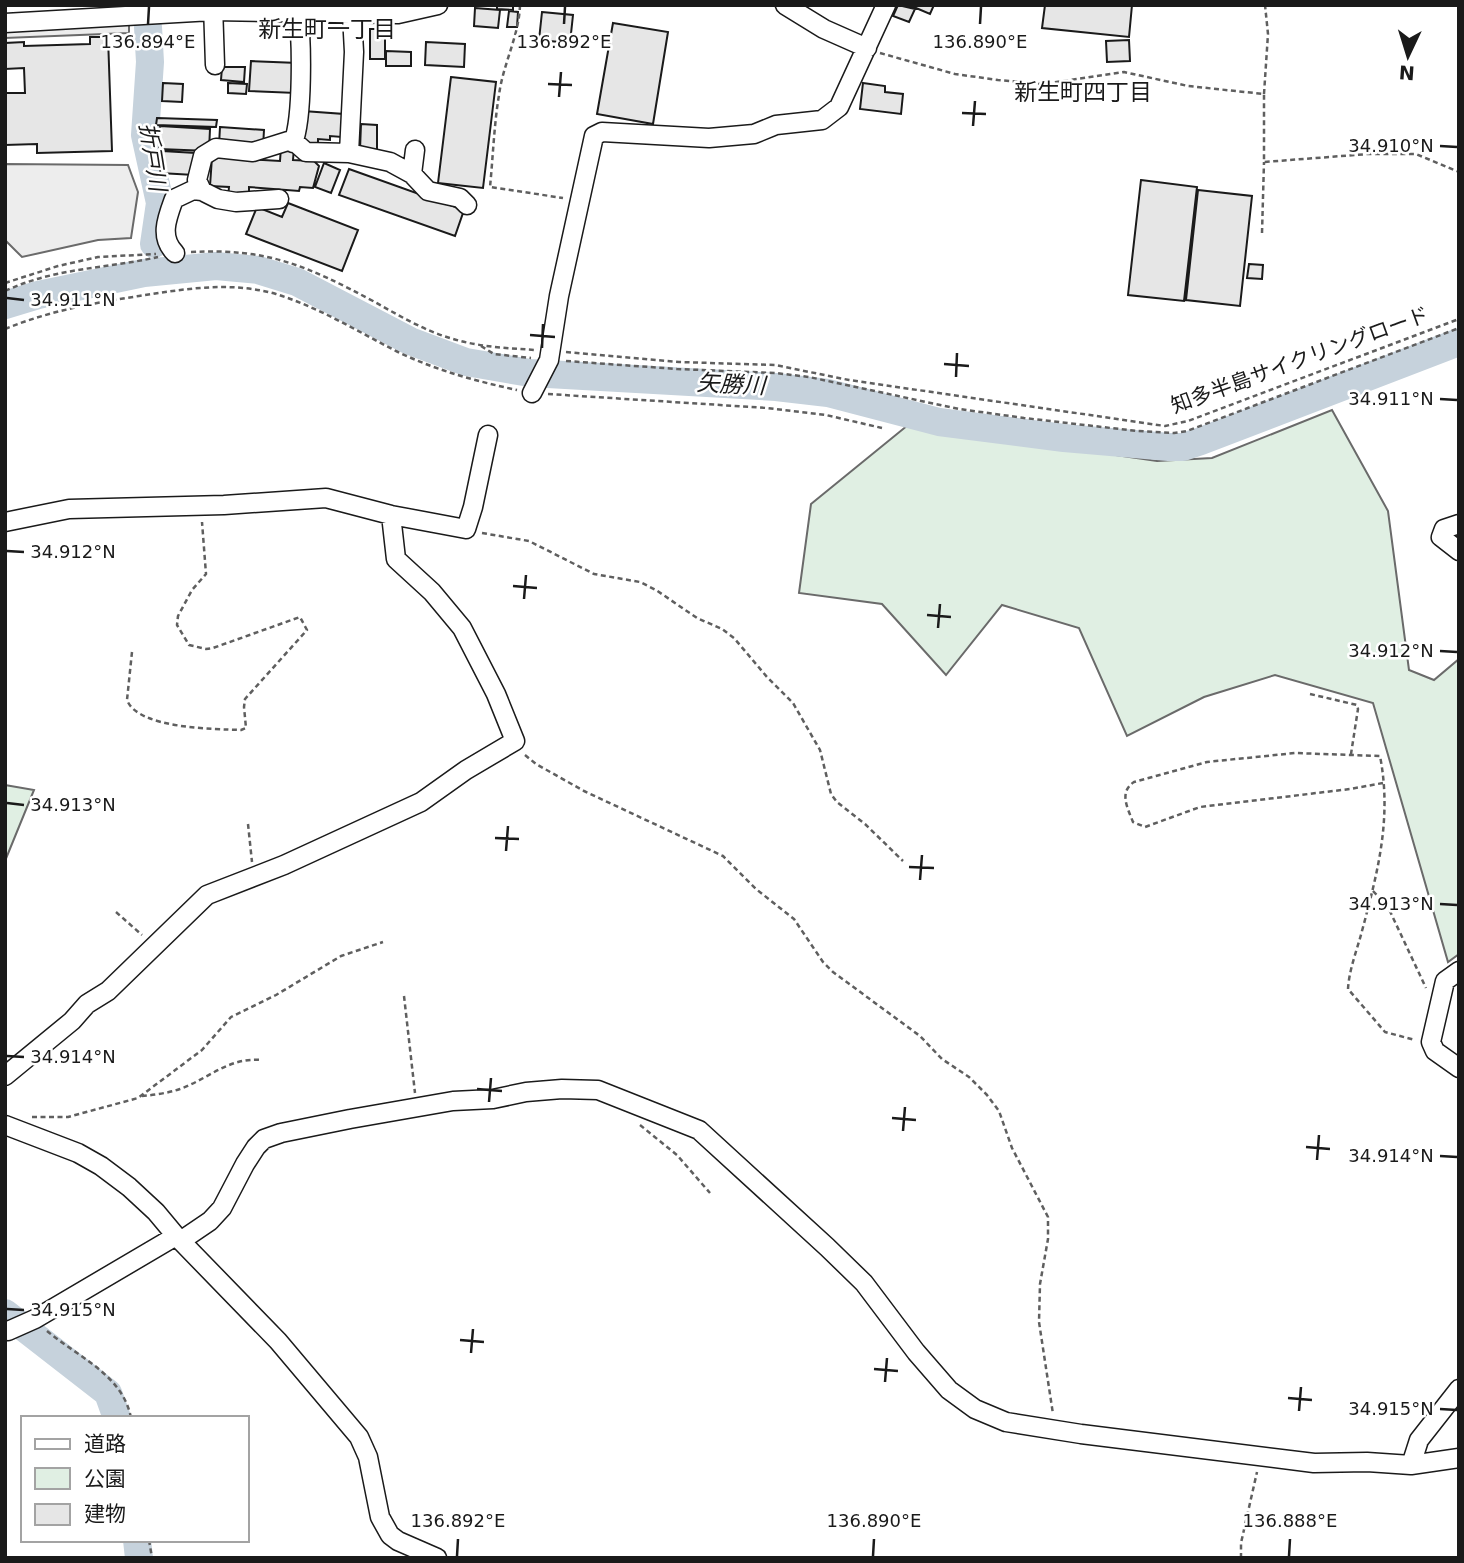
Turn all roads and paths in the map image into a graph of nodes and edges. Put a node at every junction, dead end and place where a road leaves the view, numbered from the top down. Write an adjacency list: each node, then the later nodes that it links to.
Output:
1 (438, 5): 8 (street)
2 (520, 5): 21 (path)
3 (785, 5): 10 (street)
4 (886, 5): 10 (street)
5 (1265, 5): 12 (path)
6 (213, 8): 7 (street); 9 (street); 11 (street)
7 (298, 13): 8 (street); 13 (street)
8 (352, 15): 15 (street)
9 (5, 23)
10 (867, 48): 12 (path); 21 (street)
11 (215, 65)
12 (1264, 94): 16 (path)
13 (293, 143): 15 (street); 19 (street)
14 (415, 150): 18 (street)
15 (349, 153): 18 (street)
16 (1264, 163): 17 (path); 23 (path)
17 (1459, 172)
18 (412, 174): 22 (street)
19 (202, 191): 20 (street); 24 (street)
20 (279, 199)
21 (579, 201): 31 (street)
22 (467, 205)
23 (1262, 233)
24 (175, 253): 25 (path, 知多半島サイクリングロード); 26 (path); 30 (path, 知多半島サイクリングロード)
25 (5, 283)
26 (5, 291)
27 (1459, 320): 31 (path, 知多半島サイクリングロード)
28 (1459, 328): 31 (path)
29 (5, 329): 32 (path)
30 (479, 345): 31 (path, 知多半島サイクリングロード); 31 (path)
31 (549, 358): 32 (street)
32 (532, 393): 33 (path)
33 (882, 428)
34 (488, 435): 39 (street)
35 (196, 506): 36 (street); 37 (street); 41 (path)
36 (391, 515): 39 (street); 43 (street)
37 (5, 522)
38 (1459, 524): 40 (street)
39 (466, 529): 47 (path)
40 (1459, 551)
41 (132, 652)
42 (1310, 694): 44 (path)
43 (515, 741): 48 (street); 71 (path)
44 (1351, 754): 45 (path); 45 (path)
45 (1384, 783): 49 (path)
46 (248, 824): 48 (path)
47 (903, 861)
48 (253, 877): 52 (street)
49 (1373, 891): 55 (path); 56 (path)
50 (116, 912): 52 (path)
51 (383, 942): 60 (path)
52 (155, 946): 59 (street)
53 (1459, 971): 55 (street)
54 (404, 996): 61 (path)
55 (1436, 1014): 56 (street)
56 (1432, 1045): 58 (street)
57 (261, 1060): 60 (path)
58 (1459, 1068)
59 (5, 1076)
60 (140, 1096): 62 (path)
61 (416, 1108): 66 (street); 71 (street)
62 (26, 1115)
63 (637, 1124): 65 (path)
64 (5, 1125): 66 (street)
65 (710, 1193)
66 (179, 1238): 67 (street); 75 (street)
67 (35, 1319): 68 (street); 70 (path)
68 (5, 1330)
69 (1459, 1389): 74 (street)
70 (130, 1416)
71 (1051, 1430): 72 (street)
72 (1261, 1456): 74 (street); 76 (path)
73 (1459, 1458): 74 (street)
74 (1412, 1465)
75 (437, 1558)
76 (1241, 1558)

